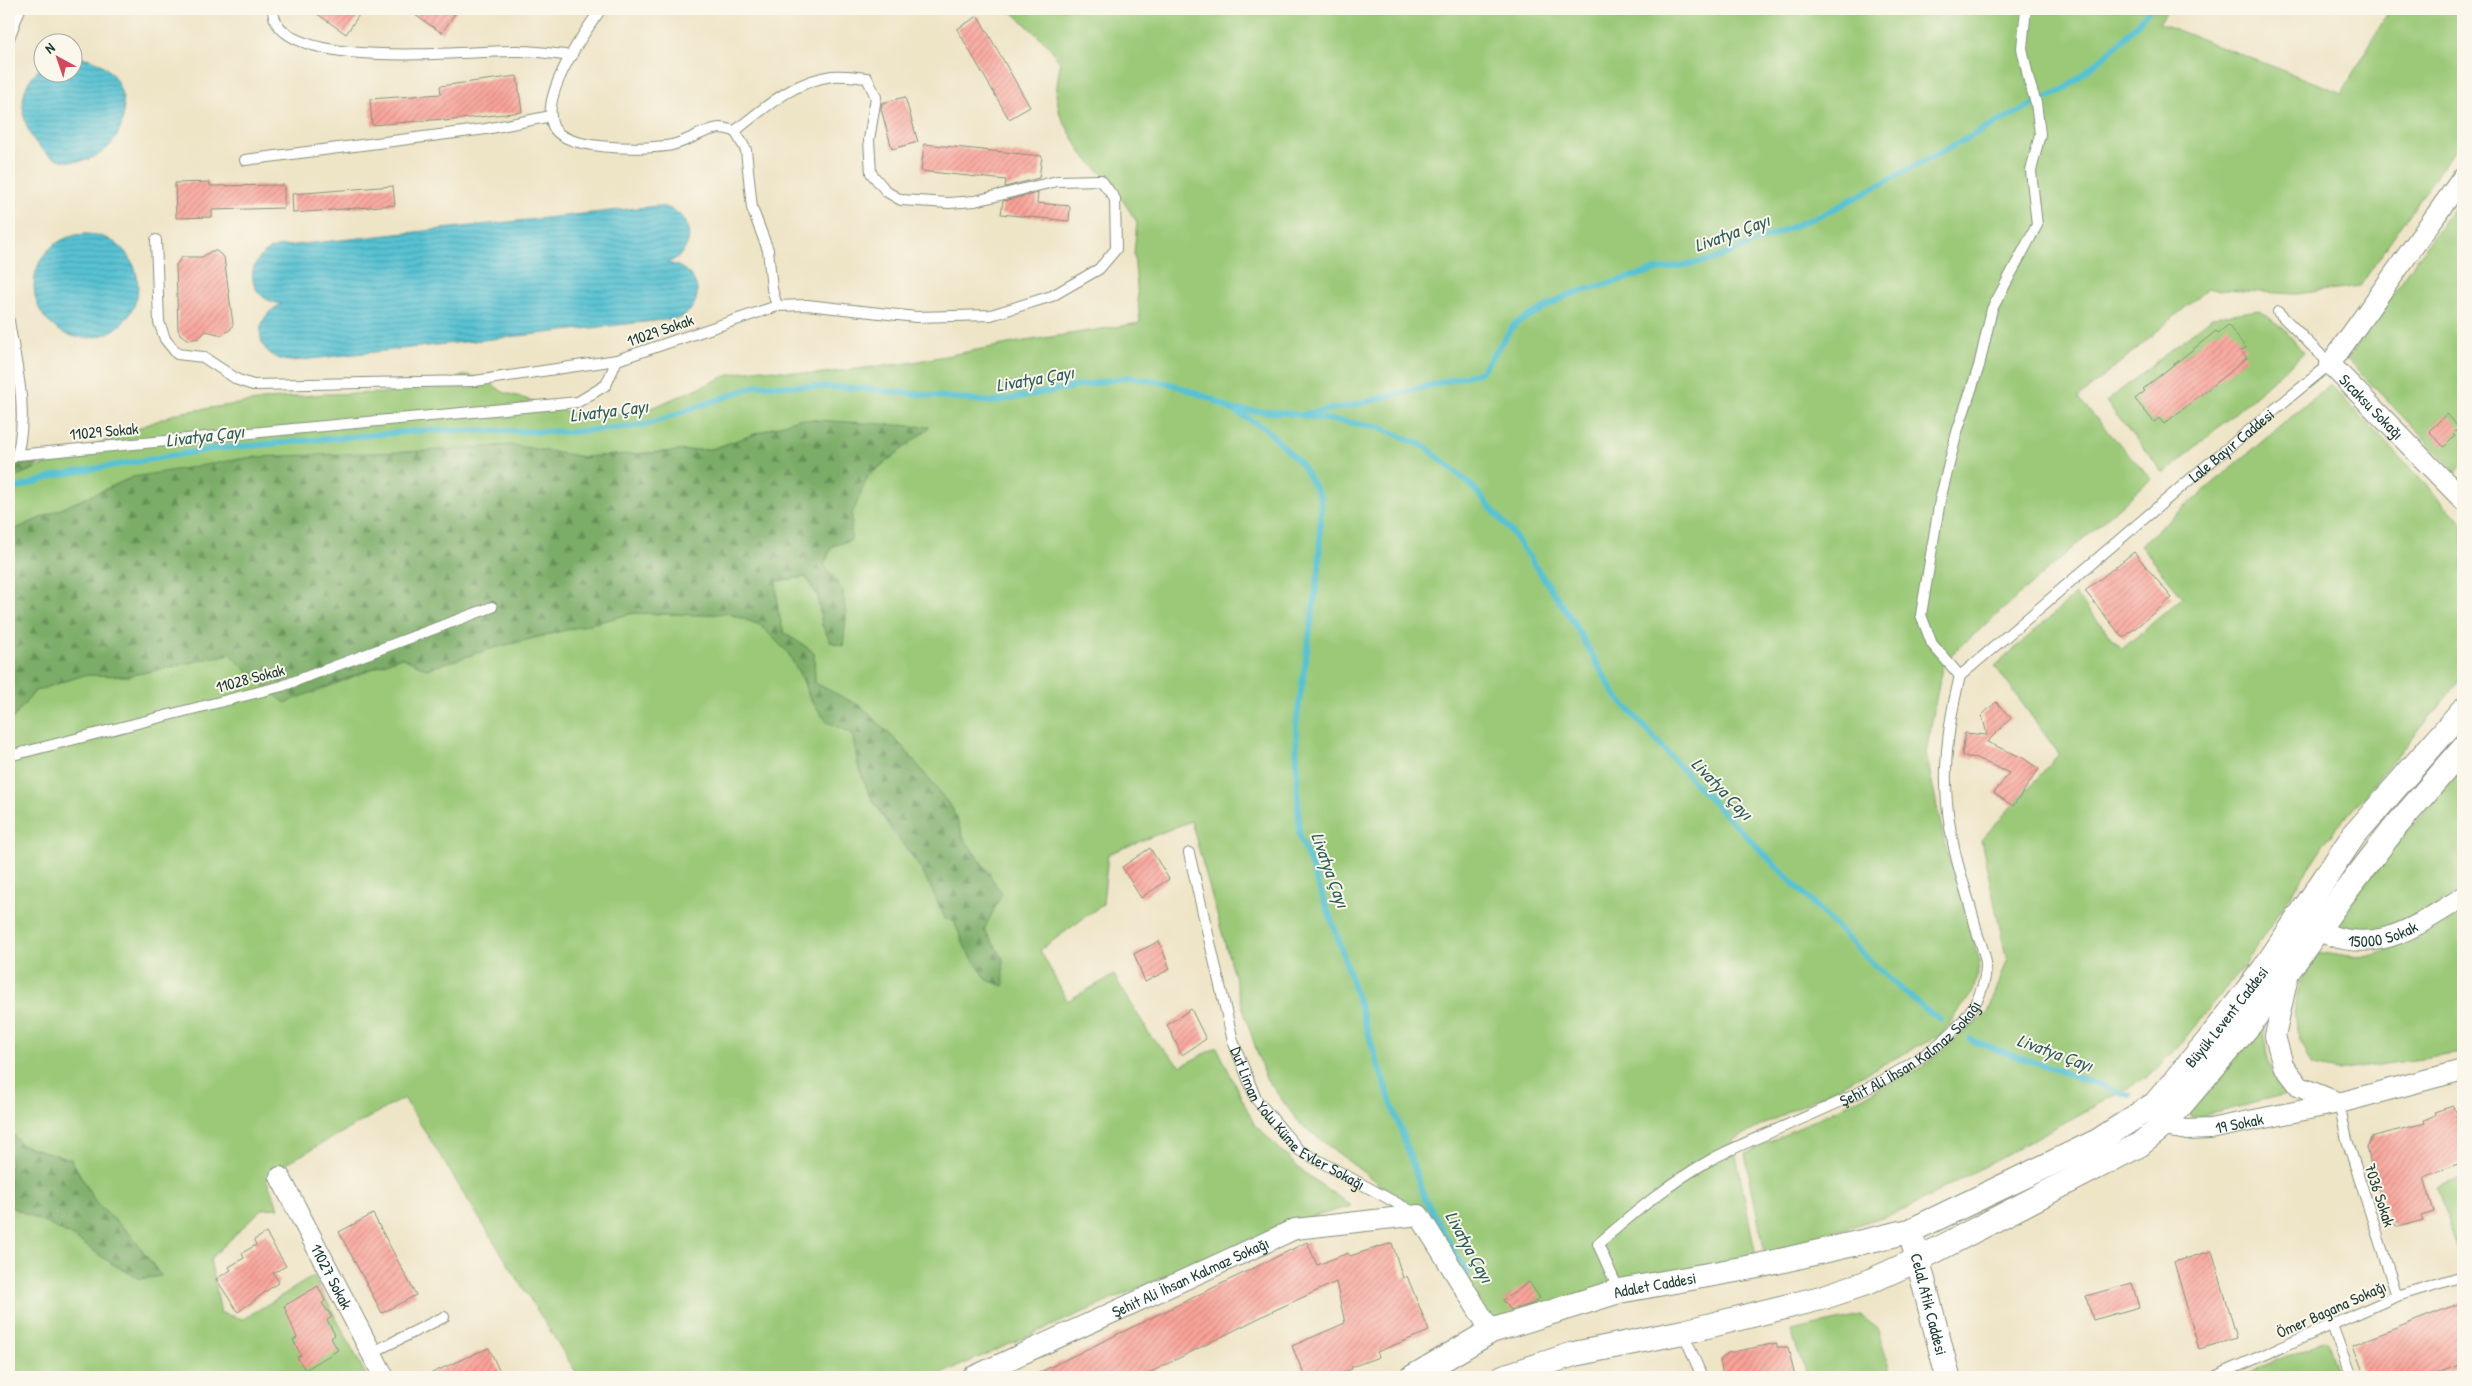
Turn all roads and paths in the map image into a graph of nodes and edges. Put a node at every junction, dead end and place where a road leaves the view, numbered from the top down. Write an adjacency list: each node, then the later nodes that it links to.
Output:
1 (20, 9): 5 (lane)
2 (273, 9): 6 (lane)
3 (601, 9): 6 (lane)
4 (2026, 9): 20 (lane)
5 (9, 38)
6 (572, 56): 7 (lane)
7 (551, 116): 8 (lane); 9 (lane)
8 (735, 131): 12 (lane); 12 (lane, 11029 Sokak)
9 (245, 160)
10 (2463, 177): 16 (street, Lale Bayır Caddesi)
11 (156, 240): 15 (lane)
12 (777, 306): 15 (lane, 11029 Sokak)
13 (2278, 312): 16 (lane, Sıcaksu Sokağı)
14 (9, 321): 17 (lane)
15 (618, 360): 17 (lane, 11029 Sokak)
16 (2330, 364): 18 (street, Sıcaksu Sokağı); 20 (lane, Lale Bayır Caddesi)
17 (13, 457)
18 (2459, 488)
19 (492, 607): 23 (lane, 11028 Sokak)
20 (1960, 676): 39 (lane, Şehit Ali İhsan Kalmaz Sokağı)
21 (2463, 710): 26 (street, Büyük Levent Caddesi)
22 (2463, 749): 26 (street, Büyük Levent Caddesi)
23 (9, 756)
24 (1189, 853): 35 (lane, Dut Liman Yolu Küme Evler Sokağı)
25 (2463, 897): 26 (street, 15000 Sokak)
26 (2307, 925): 27 (street, Büyük Levent Caddesi); 28 (street, Büyük Levent Caddesi)
27 (2289, 972): 28 (street, Büyük Levent Caddesi); 29 (street)
28 (2254, 1000): 29 (street); 32 (street, Büyük Levent Caddesi); 33 (street, Büyük Levent Caddesi)
29 (2275, 1036): 31 (street)
30 (2463, 1070): 31 (street, 19 Sokak)
31 (2339, 1103): 33 (street, 19 Sokak); 40 (lane, 7036 Sokak)
32 (2155, 1104): 33 (street); 36 (street, Büyük Levent Caddesi)
33 (2163, 1126): 37 (street, Büyük Levent Caddesi)
34 (280, 1177): 45 (street, 11027 Sokak)
35 (1419, 1215): 43 (street, Dut Liman Yolu Küme Evler Sokağı); 47 (street, Şehit Ali İhsan Kalmaz Sokağı)
36 (1910, 1231): 37 (street, Celal Atik Caddesi); 39 (street, Adalet Caddesi)
37 (1917, 1260): 44 (street); 51 (street, Celal Atik Caddesi)
38 (2463, 1276): 40 (lane, Ömer Bagana Sokağı)
39 (1619, 1291): 43 (street, Adalet Caddesi)
40 (2397, 1296): 42 (lane, Ömer Bagana Sokağı)
41 (444, 1317): 45 (lane)
42 (2332, 1325): 52 (lane, Ömer Bagana Sokağı); 53 (lane)
43 (1491, 1330): 48 (street, Adalet Caddesi)
44 (1683, 1332): 49 (street); 50 (lane)
45 (371, 1353): 46 (street, 11027 Sokak)
46 (384, 1377)
47 (972, 1377)
48 (1413, 1377)
49 (1502, 1377)
50 (1702, 1377)
51 (1948, 1377)
52 (2214, 1377)
53 (2351, 1377)

